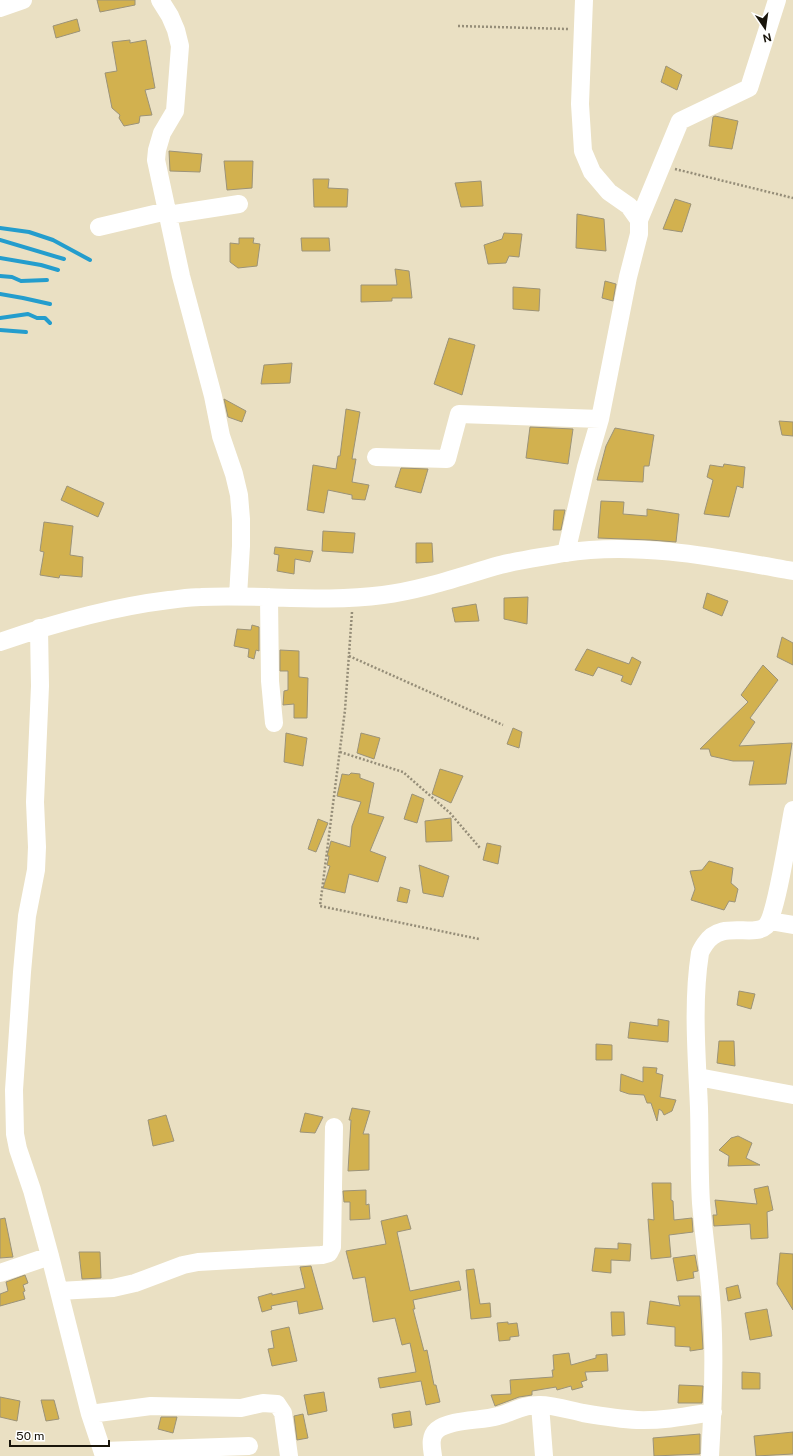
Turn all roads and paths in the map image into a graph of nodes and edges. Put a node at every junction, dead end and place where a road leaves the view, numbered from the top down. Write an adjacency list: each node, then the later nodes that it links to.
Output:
1 (23, 0): 5 (street)
2 (160, 0): 11 (street)
3 (584, 0): 7 (street)
4 (777, 0): 8 (street)
5 (0, 8)
6 (458, 26): 7 (path)
7 (583, 29): 12 (street)
8 (661, 166): 9 (path); 12 (street)
9 (793, 198)
10 (239, 204): 11 (street)
11 (167, 213): 13 (street); 18 (street)
12 (639, 220): 14 (street)
13 (99, 227)
14 (600, 419): 15 (street); 16 (street)
15 (376, 457)
16 (566, 553): 17 (street); 20 (street)
17 (793, 571)
18 (238, 596): 19 (street); 21 (street)
19 (269, 597): 20 (street); 24 (street)
20 (353, 598): 23 (path)
21 (39, 628): 22 (street); 35 (street)
22 (0, 642)
23 (349, 656): 25 (path); 26 (path)
24 (274, 723)
25 (503, 725)
26 (340, 752): 28 (path); 31 (path)
27 (792, 819): 29 (street)
28 (480, 848)
29 (770, 921): 30 (street); 32 (street)
30 (793, 925)
31 (479, 939)
32 (698, 1076): 33 (street); 39 (street)
33 (793, 1095)
34 (334, 1128): 37 (street)
35 (50, 1256): 36 (street); 37 (street)
36 (0, 1273)
37 (59, 1291): 40 (street)
38 (540, 1405): 39 (street); 44 (street); 45 (street)
39 (713, 1412): 46 (street)
40 (90, 1414): 42 (street); 43 (street)
41 (249, 1446): 42 (street)
42 (104, 1454)
43 (289, 1456)
44 (433, 1456)
45 (544, 1456)
46 (710, 1456)

